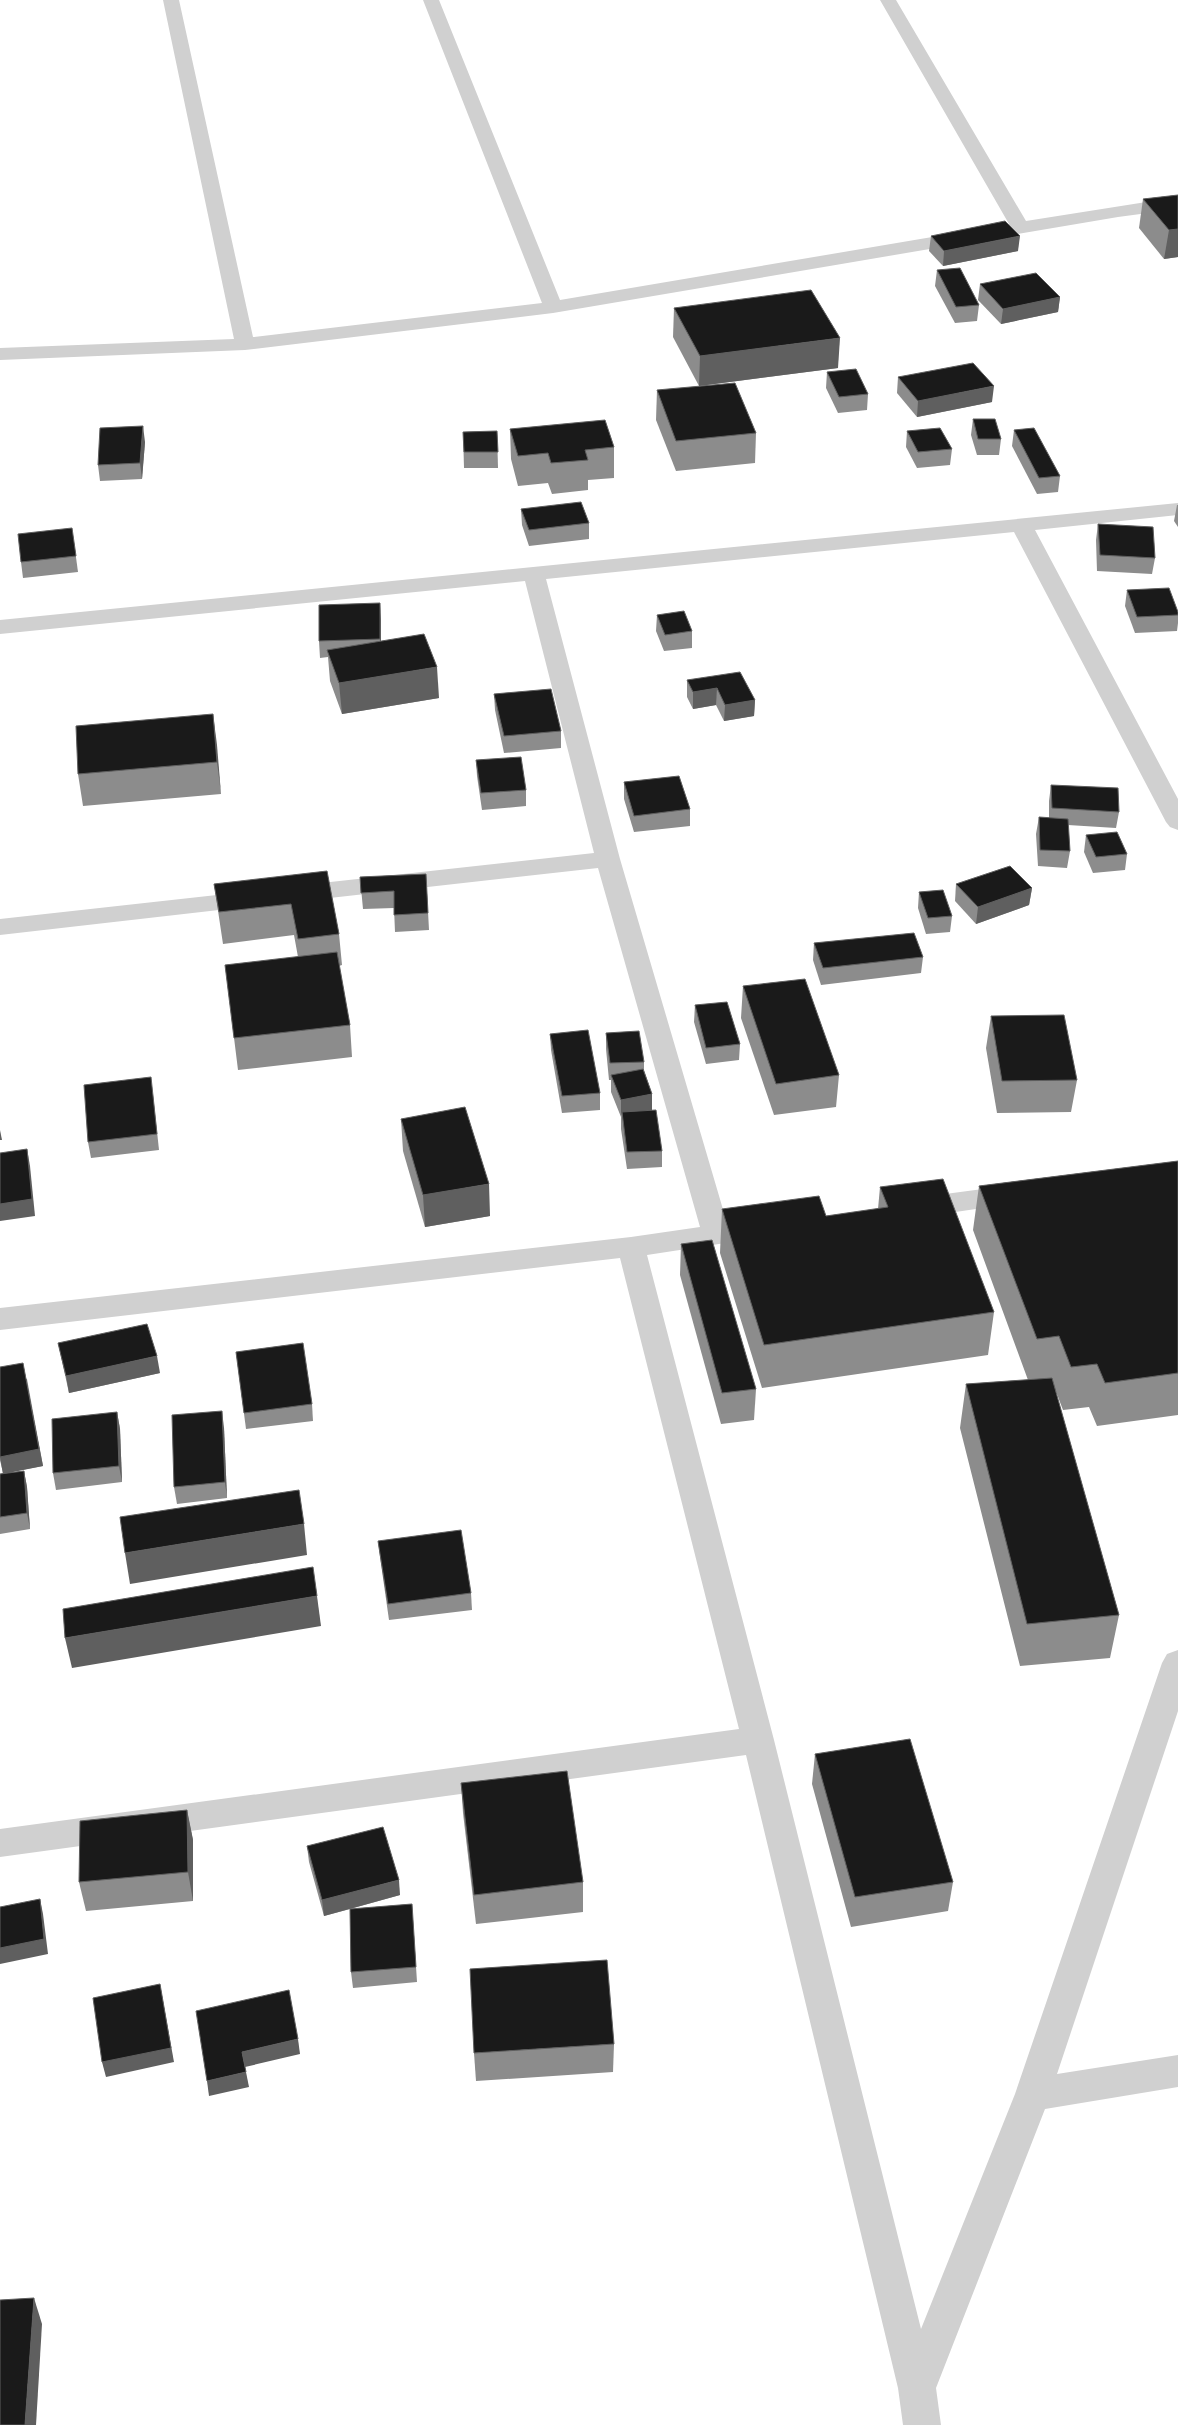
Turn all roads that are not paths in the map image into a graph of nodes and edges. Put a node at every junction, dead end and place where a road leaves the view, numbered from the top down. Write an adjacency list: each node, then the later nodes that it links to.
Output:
1 (171, 0): 7 (street)
2 (431, 0): 6 (street)
3 (888, 0): 5 (street)
4 (1178, 203): 5 (street)
5 (1020, 228): 6 (street)
6 (553, 307): 7 (street)
7 (245, 344): 8 (street)
8 (0, 354)
9 (1178, 509): 10 (street)
10 (1022, 524): 11 (street); 13 (street)
11 (534, 573): 12 (street); 14 (street)
12 (0, 627)
13 (1178, 822)
14 (608, 859): 15 (street); 19 (street)
15 (0, 927)
16 (1040, 1191): 17 (street)
17 (893, 1210)
18 (785, 1225): 19 (street)
19 (716, 1234): 20 (street)
20 (631, 1247): 21 (street); 23 (street)
21 (0, 1319)
22 (1178, 1663): 26 (street)
23 (758, 1740): 24 (street); 27 (street)
24 (0, 1843)
25 (1178, 2071): 26 (street)
26 (1033, 2094): 27 (street)
27 (916, 2388): 28 (street)
28 (922, 2425)

